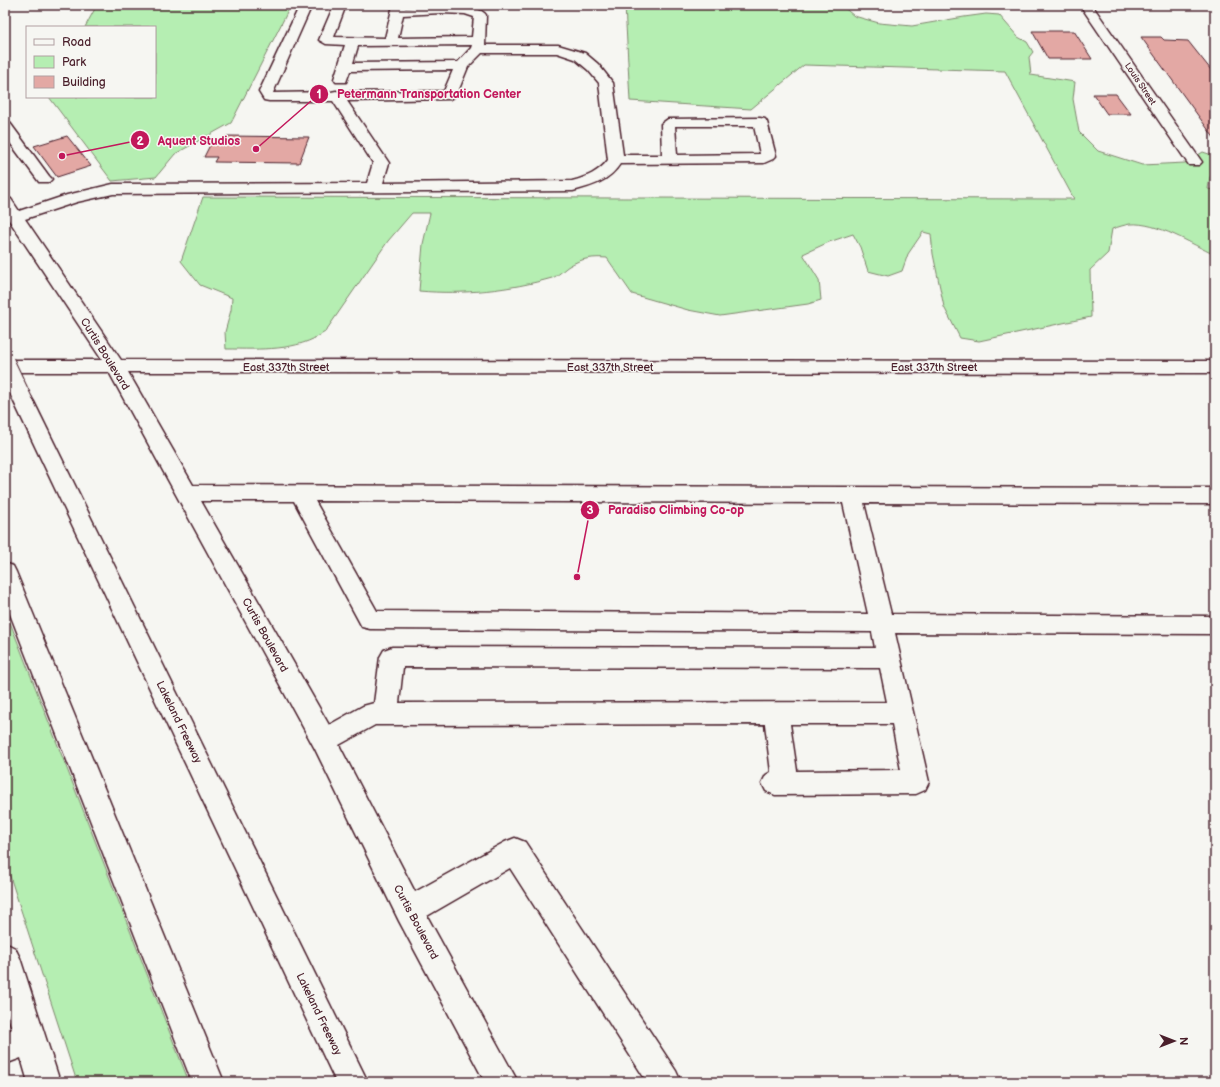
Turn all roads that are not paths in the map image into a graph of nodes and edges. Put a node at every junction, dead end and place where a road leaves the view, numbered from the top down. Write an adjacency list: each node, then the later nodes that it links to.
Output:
1 (306, 5): 10 (main road)
2 (340, 5): 5 (main road)
3 (1086, 5): 15 (main road, Louis Street)
4 (398, 8): 6 (main road); 7 (main road)
5 (353, 42): 6 (main road); 9 (main road)
6 (391, 42): 7 (main road)
7 (478, 45): 8 (main road); 14 (main road)
8 (460, 72): 9 (main road); 10 (main road)
9 (343, 73): 10 (main road)
10 (336, 95): 17 (main road)
11 (5, 126): 12 (main road)
12 (10, 142): 16 (main road)
13 (670, 159): 13 (main road); 14 (main road)
14 (616, 160): 17 (main road)
15 (1194, 162)
16 (44, 179)
17 (374, 187): 19 (main road)
18 (5, 202): 19 (main road, Curtis Boulevard)
19 (16, 217): 22 (main road, Curtis Boulevard)
20 (5, 362): 41 (main road, Lakeland Freeway, bridge)
21 (5, 366): 22 (main road, East 337th Street)
22 (116, 367): 23 (main road, East 337th Street); 24 (main road, Curtis Boulevard)
23 (1215, 367)
24 (186, 493): 25 (main road); 35 (main road, Curtis Boulevard)
25 (300, 493): 26 (main road); 29 (main road)
26 (852, 495): 27 (main road); 29 (main road)
27 (1215, 496)
28 (5, 572): 40 (main road)
29 (882, 623): 30 (main road); 31 (main road)
30 (1215, 625)
31 (890, 658): 32 (main road); 33 (main road)
32 (902, 713): 34 (main road); 34 (main road)
33 (385, 714): 34 (main road); 35 (main road)
34 (776, 714)
35 (324, 740): 36 (main road, Curtis Boulevard)
36 (409, 911): 42 (main road, Curtis Boulevard); 43 (main road)
37 (5, 958): 38 (main road)
38 (17, 1043): 39 (main road)
39 (44, 1082)
40 (208, 1082)
41 (352, 1082)
42 (502, 1082)
43 (665, 1082)

